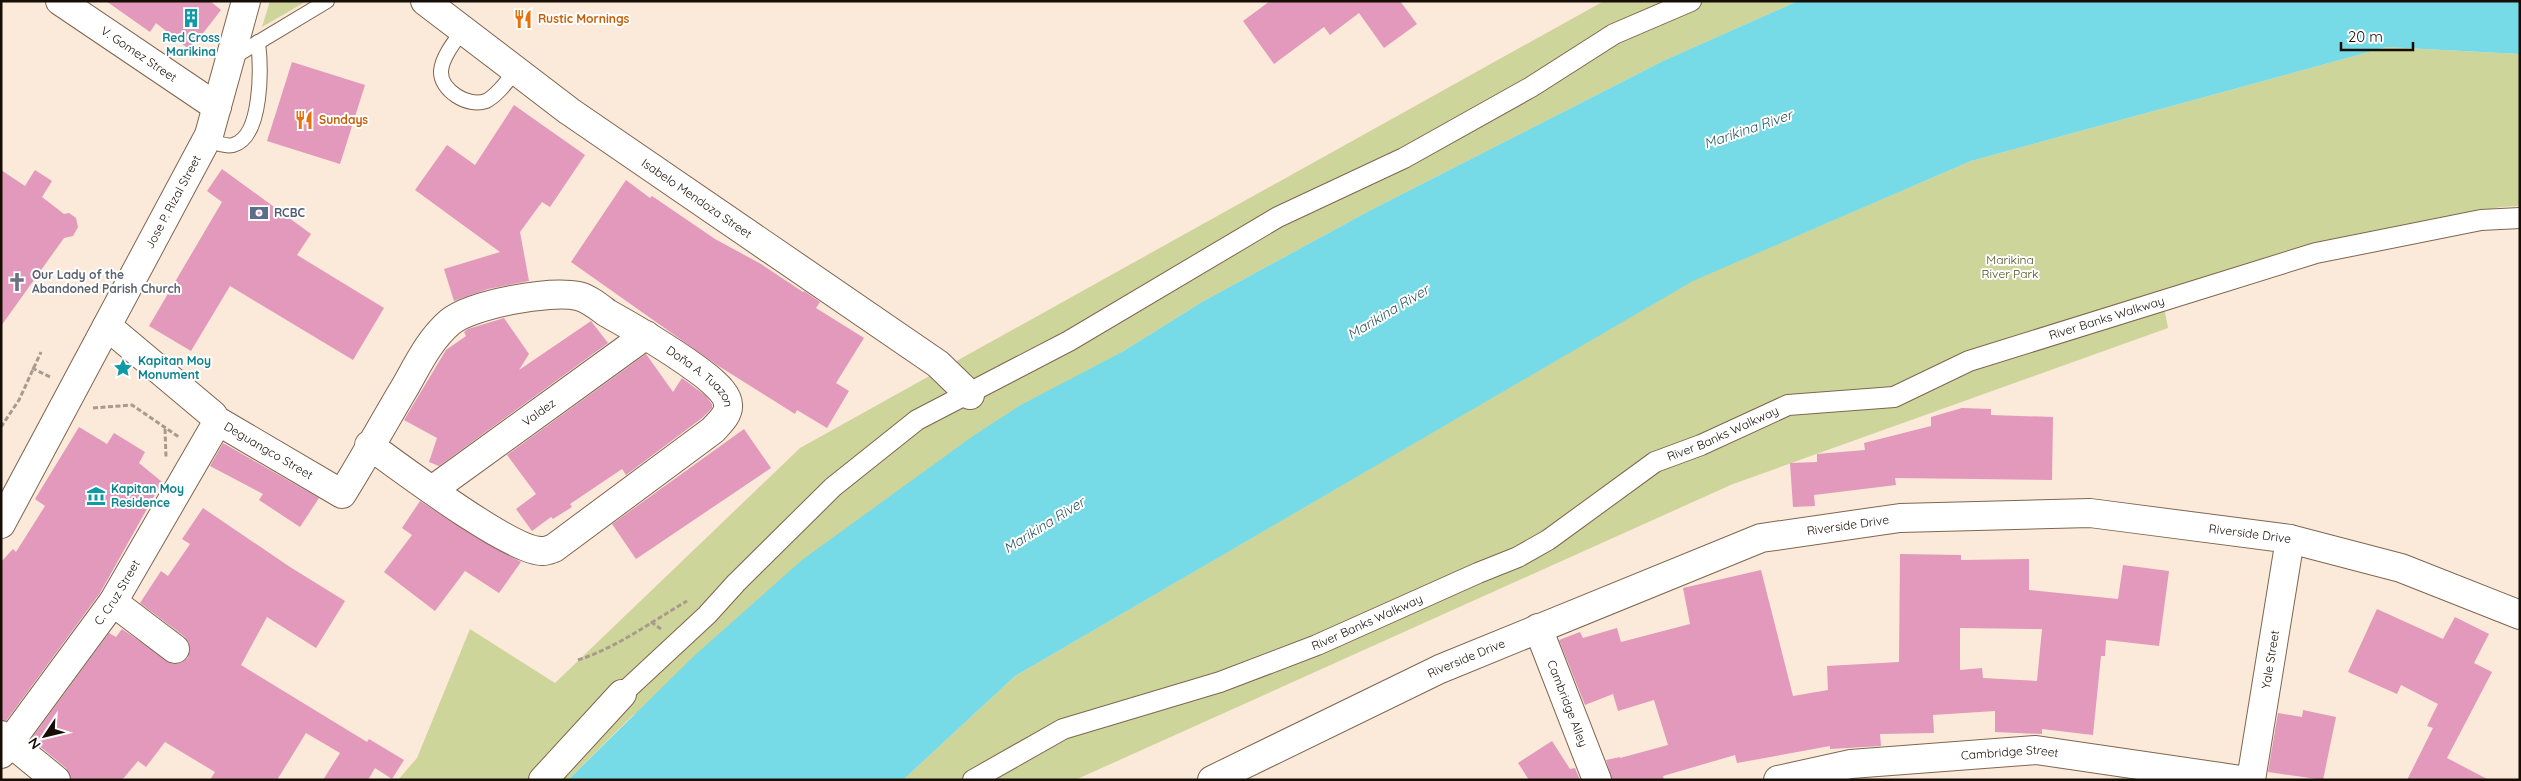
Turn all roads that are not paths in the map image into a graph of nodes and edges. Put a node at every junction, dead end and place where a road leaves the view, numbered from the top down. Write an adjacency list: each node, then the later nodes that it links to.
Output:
1 (60, 1): 10 (street, V. Gomez Street)
2 (246, 1): 8 (street, Jose P. Rizal Street)
3 (327, 1): 7 (lane)
4 (425, 1): 6 (street, Isabelo Mendoza Street)
5 (1691, 1): 15 (street)
6 (463, 30): 9 (street, Isabelo Mendoza Street); 9 (lane)
7 (258, 42): 8 (lane); 11 (lane)
8 (229, 60): 10 (street, Jose P. Rizal Street)
9 (516, 70): 15 (street, Isabelo Mendoza Street)
10 (217, 107): 11 (street, Jose P. Rizal Street)
11 (207, 139): 13 (street, Jose P. Rizal Street)
12 (2520, 218): 30 (street, River Banks Walkway)
13 (107, 326): 16 (street, Deguangco Street); 20 (street, Jose P. Rizal Street)
14 (646, 335): 17 (street, Doña A. Tuazon); 18 (street, Valdez); 18 (street, Doña A. Tuazon)
15 (970, 394): 26 (street)
16 (216, 420): 19 (street, Deguangco Street); 22 (street, C. Cruz Street)
17 (370, 445): 18 (street, Doña A. Tuazon); 19 (street, Doña A. Tuazon)
18 (432, 490)
19 (342, 494)
20 (1, 524)
21 (2290, 539): 23 (street, Riverside Drive); 24 (street, Riverside Drive); 35 (street, Yale Street)
22 (113, 602): 25 (street); 27 (street, C. Cruz Street)
23 (2520, 615)
24 (1538, 628): 31 (street, Riverside Drive); 32 (street, Cambridge Alley)
25 (175, 649)
26 (622, 694): 29 (street)
27 (4, 744): 28 (street)
28 (56, 780)
29 (543, 780)
30 (973, 780)
31 (1212, 780)
32 (1597, 780)
33 (1778, 780): 34 (street, Cambridge Street)
34 (2241, 780)
35 (2251, 780)

